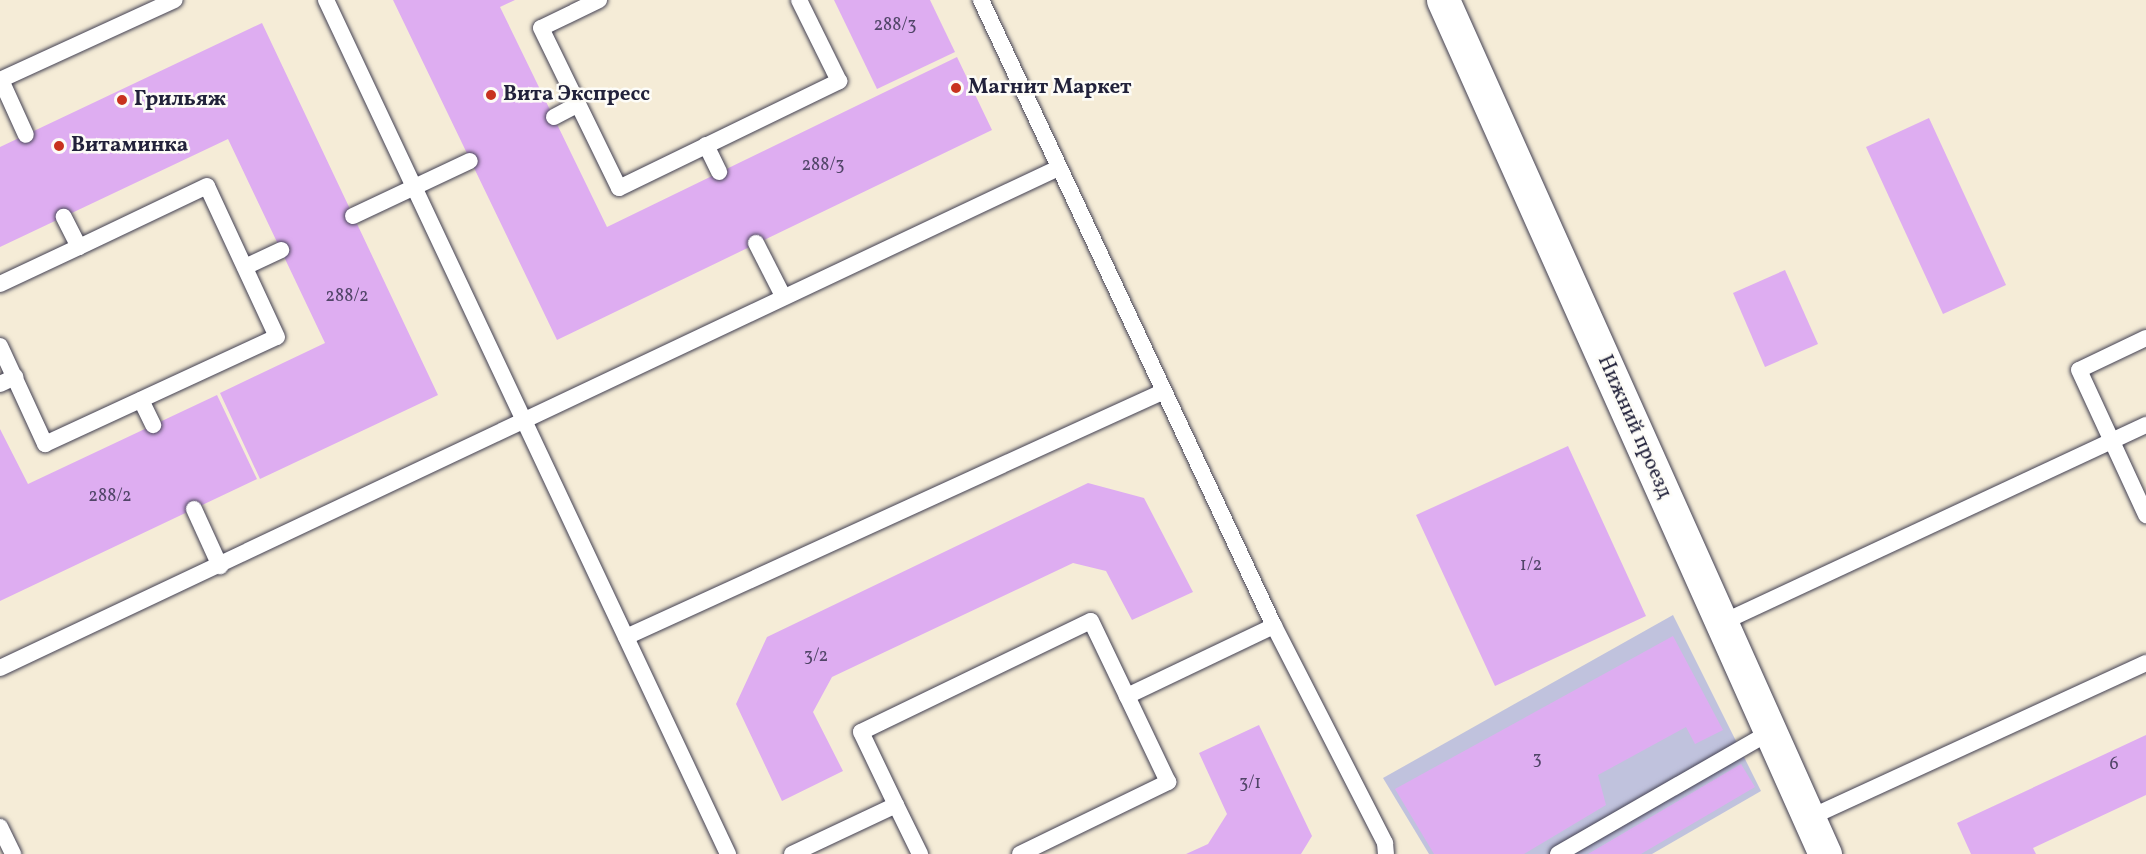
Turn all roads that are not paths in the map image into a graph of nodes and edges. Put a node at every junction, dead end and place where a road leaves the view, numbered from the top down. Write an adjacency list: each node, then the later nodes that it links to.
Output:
1 (175, 0): 7 (lane)
2 (326, 0): 15 (lane)
3 (599, 0): 8 (lane)
4 (981, 0): 13 (lane)
5 (1443, 0): 36 (street, Нижний проезд)
6 (801, 1): 11 (lane)
7 (0, 80): 10 (lane)
8 (578, 105): 9 (lane); 11 (lane)
9 (554, 117)
10 (26, 135)
11 (706, 145): 14 (lane)
12 (470, 161): 15 (lane)
13 (1058, 168): 23 (lane); 27 (lane)
14 (719, 172)
15 (413, 188): 16 (lane); 29 (lane)
16 (353, 216)
17 (64, 217): 19 (lane)
18 (756, 243): 23 (lane)
19 (79, 247): 21 (lane); 22 (lane)
20 (281, 250): 21 (lane)
21 (245, 267): 28 (lane)
22 (0, 284)
23 (783, 296): 29 (lane)
24 (2146, 338): 32 (lane)
25 (0, 346): 26 (lane)
26 (7, 380): 28 (lane)
27 (1162, 392): 37 (lane); 38 (lane)
28 (141, 400): 31 (lane)
29 (522, 422): 35 (lane); 38 (lane)
30 (2146, 424): 32 (lane)
31 (153, 425)
32 (2111, 441): 34 (lane); 36 (lane)
33 (194, 509): 35 (lane)
34 (2146, 515)
35 (220, 566): 40 (lane)
36 (1722, 623): 42 (street, Нижний проезд)
37 (1274, 626): 41 (lane); 51 (lane)
38 (626, 637): 47 (lane)
39 (2146, 663): 44 (lane)
40 (0, 668)
41 (1127, 696): 43 (lane); 50 (lane)
42 (1770, 732): 44 (street, Нижний проезд); 52 (lane)
43 (896, 805): 48 (lane); 49 (lane)
44 (1809, 818): 53 (street, Нижний проезд)
45 (0, 827): 46 (lane)
46 (13, 854)
47 (728, 854)
48 (792, 854)
49 (920, 854)
50 (1020, 854)
51 (1386, 854)
52 (1558, 854)
53 (1825, 854)

